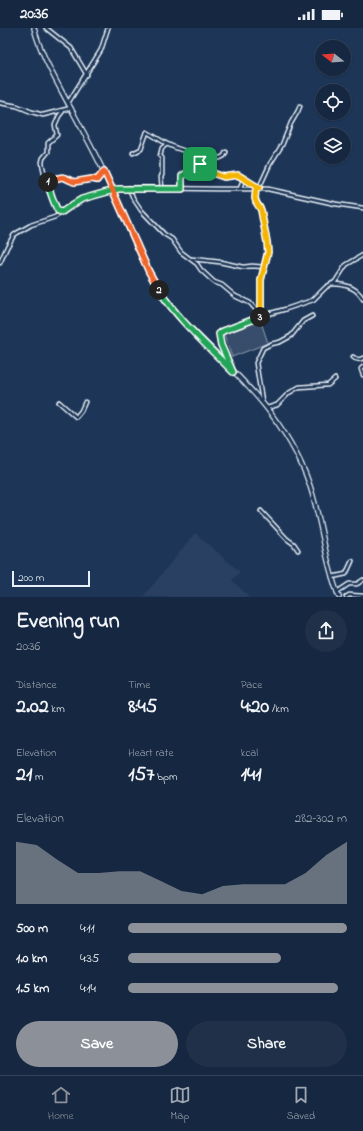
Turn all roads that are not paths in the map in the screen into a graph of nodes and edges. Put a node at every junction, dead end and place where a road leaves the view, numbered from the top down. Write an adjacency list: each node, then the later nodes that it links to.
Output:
1 (34, 28): 5 (main road)
2 (46, 28): 4 (street)
3 (108, 28): 4 (street)
4 (87, 75): 5 (street)
5 (68, 103): 8 (main road)
6 (0, 104): 9 (street)
7 (300, 106): 18 (street)
8 (71, 108): 9 (street); 13 (main road)
9 (63, 111): 15 (street)
10 (167, 144): 11 (street); 12 (street); 17 (street)
11 (226, 152)
12 (133, 153)
13 (104, 171): 15 (street); 21 (main road)
14 (243, 179): 18 (street); 19 (street); 20 (street)
15 (47, 183): 23 (street)
16 (129, 188): 17 (street); 21 (street); 25 (street)
17 (162, 188): 19 (street)
18 (257, 188): 20 (street); 22 (street); 27 (street)
19 (182, 189): 20 (street)
20 (240, 189)
21 (113, 190): 23 (street); 36 (main road)
22 (363, 208)
23 (62, 212): 26 (street)
24 (363, 255): 28 (street)
25 (191, 259): 27 (street); 30 (street)
26 (0, 263)
27 (265, 267): 30 (street)
28 (332, 284): 29 (street); 31 (street)
29 (363, 299)
30 (261, 312): 31 (street)
31 (261, 316): 36 (street)
32 (312, 316): 39 (street)
33 (353, 357): 34 (street)
34 (363, 358)
35 (363, 367): 37 (street)
36 (233, 372): 39 (main road)
37 (363, 375)
38 (335, 379): 42 (street)
39 (262, 401): 42 (main road)
40 (59, 402): 41 (street)
41 (85, 402)
42 (267, 408): 46 (main road)
43 (261, 511): 44 (street)
44 (298, 550)
45 (352, 560): 46 (street)
46 (332, 577): 48 (main road)
47 (363, 580): 48 (street)
48 (337, 592): 50 (main road)
49 (363, 596): 51 (street)
50 (339, 597)
51 (346, 597)

